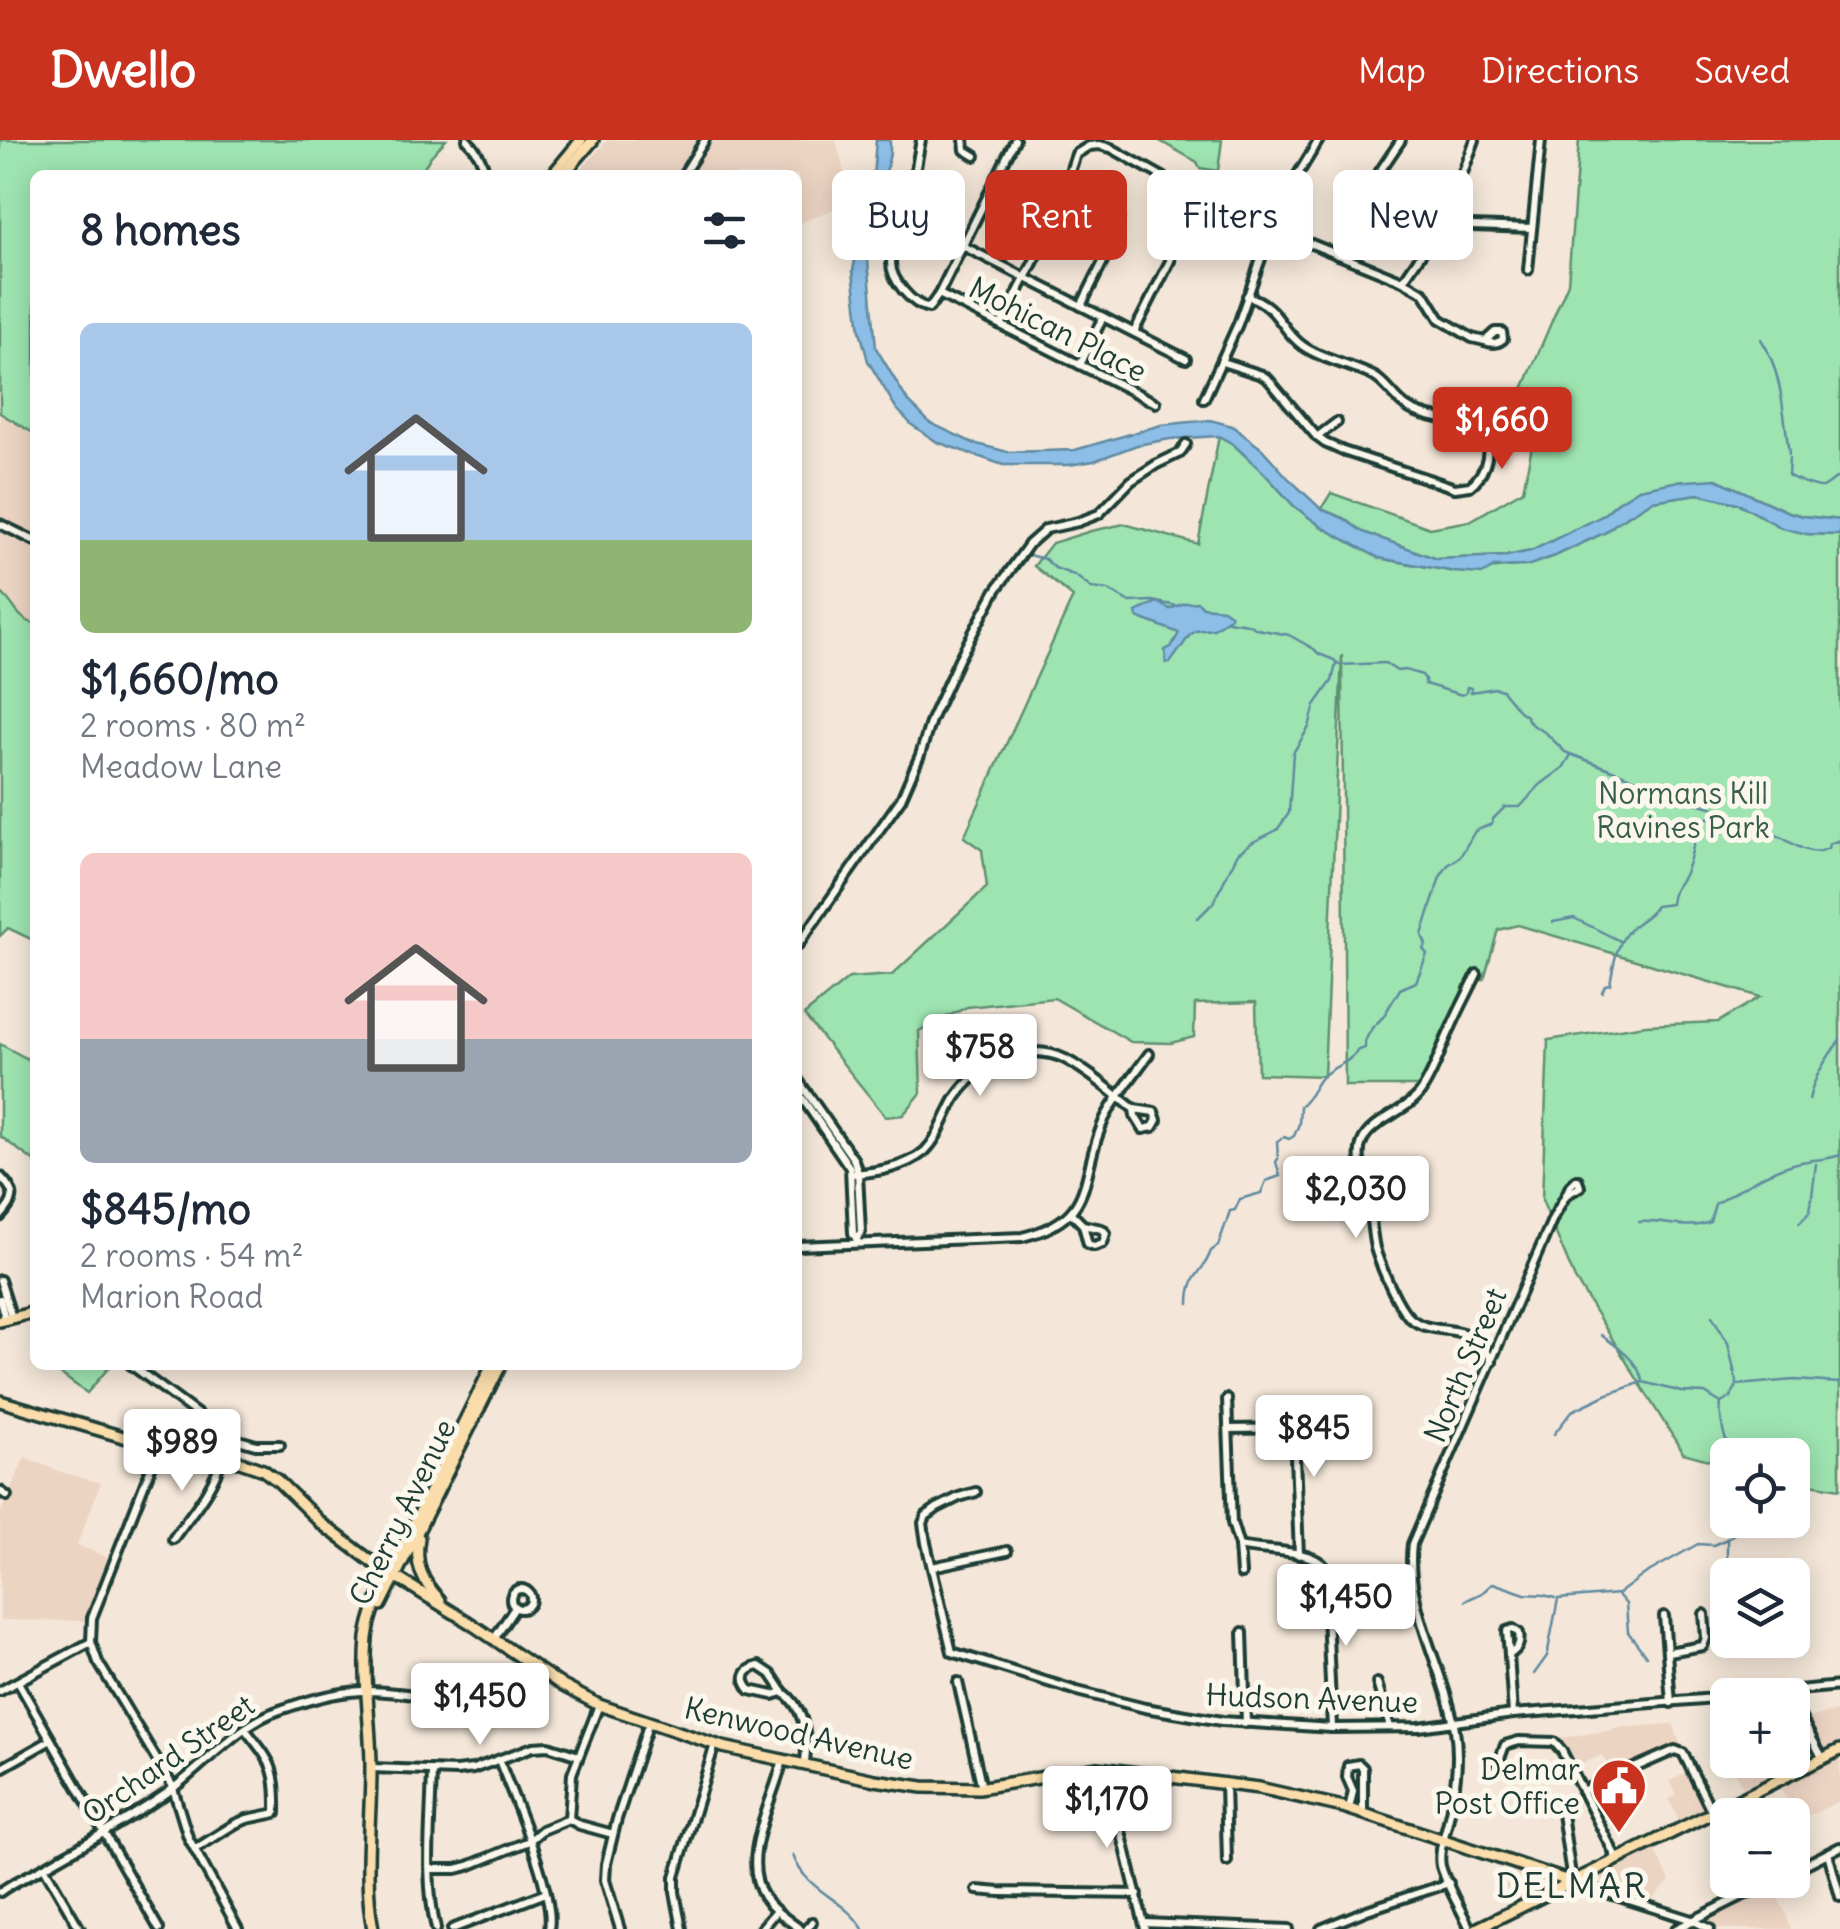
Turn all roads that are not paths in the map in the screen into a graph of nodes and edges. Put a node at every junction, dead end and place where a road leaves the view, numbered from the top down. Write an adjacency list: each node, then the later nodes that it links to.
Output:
1 (467, 140): 13 (street)
2 (581, 140): 14 (main road)
3 (592, 140): 15 (main road)
4 (705, 140): 16 (street)
5 (921, 140): 32 (street)
6 (964, 140): 12 (street)
7 (1015, 140): 22 (street)
8 (1320, 140): 17 (street)
9 (1401, 140): 18 (street)
10 (1475, 140): 19 (street)
11 (1542, 140): 21 (street)
12 (975, 156)
13 (485, 170)
14 (556, 170)
15 (567, 170)
16 (687, 170)
17 (1301, 170)
18 (1381, 170)
19 (1464, 170)
20 (1473, 226): 21 (street)
21 (1532, 228): 29 (street)
22 (965, 242)
23 (965, 247): 30 (street)
24 (956, 260): 32 (street)
25 (1104, 260): 34 (street)
26 (1260, 260): 33 (street)
27 (1352, 260): 31 (street)
28 (1417, 260): 31 (street)
29 (1528, 270)
30 (1026, 277): 34 (street); 36 (street); 37 (street)
31 (1403, 281): 38 (street)
32 (940, 294): 36 (street, Mohican Place)
33 (1247, 296): 40 (street); 45 (street)
34 (1081, 306): 35 (street)
35 (1103, 317): 37 (street); 41 (street)
36 (1001, 326): 41 (street, Mohican Place)
37 (1134, 332): 39 (street)
38 (1486, 341)
39 (1186, 360)
40 (1222, 362): 42 (street); 45 (street)
41 (1080, 365): 43 (street, Mohican Place)
42 (1204, 399)
43 (1156, 403)
44 (1337, 422): 45 (street)
45 (1317, 437)
46 (1186, 444): 49 (street)
47 (0, 524): 48 (street)
48 (30, 536)
49 (802, 939)
50 (1477, 974): 69 (street)
51 (1149, 1054): 54 (street)
52 (802, 1087): 55 (street)
53 (802, 1096): 55 (street)
54 (1118, 1096): 56 (street); 57 (street); 60 (street)
55 (812, 1105): 57 (street)
56 (1134, 1109)
57 (855, 1173): 63 (street)
58 (0, 1176): 61 (street)
59 (1566, 1195): 69 (street, North Street)
60 (1071, 1212): 62 (street); 63 (street)
61 (0, 1217)
62 (1083, 1225)
63 (857, 1241): 64 (street)
64 (802, 1246)
65 (0, 1280): 68 (street)
66 (0, 1299): 68 (street)
67 (30, 1313): 68 (main road)
68 (5, 1319)
69 (1492, 1362): 115 (street, North Street)
70 (138, 1370): 78 (street)
71 (490, 1370): 82 (main road, Cherry Avenue)
72 (498, 1370): 82 (main road, Cherry Avenue)
73 (1227, 1399): 77 (street)
74 (0, 1401): 79 (main road, Kenwood Avenue)
75 (1293, 1408): 76 (street)
76 (1294, 1428): 77 (street); 87 (street)
77 (1229, 1429): 85 (street)
78 (280, 1446)
79 (159, 1448): 80 (main road, Kenwood Avenue); 97 (street)
80 (222, 1459): 84 (street); 90 (main road, Kenwood Avenue)
81 (976, 1492): 88 (street)
82 (432, 1497): 83 (main road, Cherry Avenue)
83 (418, 1523): 90 (main road, Cherry Avenue); 94 (main road)
84 (173, 1539)
85 (1239, 1546): 87 (street); 89 (street)
86 (1007, 1551): 88 (street)
87 (1299, 1554): 116 (street)
88 (932, 1566): 114 (street, Hudson Avenue)
89 (1241, 1574)
90 (392, 1575): 94 (main road, Kenwood Avenue); 105 (main road, Cherry Avenue)
91 (514, 1609): 96 (street)
92 (1704, 1614): 98 (street)
93 (1664, 1616): 98 (street)
94 (470, 1623): 96 (main road, Kenwood Avenue)
95 (1244, 1632): 114 (street)
96 (494, 1639): 100 (main road, Kenwood Avenue)
97 (90, 1642): 101 (street); 134 (street)
98 (1668, 1652): 110 (street)
99 (1509, 1655): 112 (street)
100 (546, 1674): 105 (street, Orchard Street); 111 (main road, Kenwood Avenue)
101 (18, 1682): 107 (street); 120 (street)
102 (958, 1682): 135 (street)
103 (1378, 1683): 117 (street)
104 (1840, 1686): 106 (street)
105 (368, 1689): 118 (street, Orchard Street); 128 (main road, Cherry Avenue)
106 (1810, 1689)
107 (0, 1691)
108 (783, 1692): 108 (street); 127 (street)
109 (1710, 1699): 110 (street, Hudson Avenue)
110 (1671, 1703): 112 (street, Hudson Avenue)
111 (600, 1705): 113 (main road, Kenwood Avenue); 123 (street)
112 (1513, 1714): 115 (street, Hudson Avenue)
113 (649, 1722): 121 (main road, Kenwood Avenue); 145 (street)
114 (1246, 1723): 116 (street, Hudson Avenue)
115 (1454, 1726): 117 (street, Hudson Avenue); 146 (street, North Street)
116 (1332, 1728): 117 (street, Hudson Avenue)
117 (1390, 1728)
118 (245, 1729): 134 (street, Orchard Street); 149 (street)
119 (1810, 1736): 125 (street)
120 (51, 1740): 130 (street); 144 (street)
121 (714, 1744): 124 (main road, Kenwood Avenue); 178 (street)
122 (1840, 1750): 125 (main road)
123 (579, 1756): 126 (street); 143 (street)
124 (783, 1759): 127 (main road, Kenwood Avenue); 166 (street)
125 (1822, 1759): 137 (main road)
126 (499, 1760): 131 (street); 147 (street)
127 (805, 1763): 135 (main road, Kenwood Avenue)
128 (371, 1768): 131 (street); 173 (main road, Cherry Avenue)
129 (1112, 1768): 133 (main road, Kenwood Avenue); 135 (main road, Kenwood Avenue); 163 (street)
130 (0, 1769)
131 (432, 1770): 155 (street)
132 (1495, 1772): 136 (street)
133 (1225, 1782): 140 (main road, Kenwood Avenue); 152 (street)
134 (173, 1788): 144 (street, Orchard Street); 149 (street)
135 (982, 1788)
136 (1582, 1791): 139 (street); 151 (street)
137 (1741, 1798)
138 (1561, 1807): 157 (street)
139 (1710, 1808)
140 (1349, 1809): 141 (main road, Kenwood Avenue); 141 (street)
141 (1363, 1813): 146 (main road, Kenwood Avenue)
142 (1710, 1813): 151 (main road)
143 (569, 1819): 145 (street); 147 (street)
144 (105, 1833): 154 (street, Orchard Street); 171 (street)
145 (613, 1834): 177 (street)
146 (1444, 1839): 157 (main road, Kenwood Avenue); 158 (street, North Street)
147 (529, 1842): 155 (street); 162 (street)
148 (1840, 1847): 150 (street)
149 (195, 1849): 172 (street)
150 (1828, 1853): 153 (street); 164 (street)
151 (1618, 1860): 156 (main road)
152 (1227, 1861)
153 (1810, 1862)
154 (44, 1867): 161 (street, Orchard Street); 170 (street)
155 (430, 1869): 174 (street)
156 (1592, 1872): 157 (main road); 159 (main road)
157 (1572, 1882): 159 (street, Kenwood Avenue); 183 (main road)
158 (1449, 1883): 182 (street); 183 (street, North Street)
159 (1594, 1889): 167 (street, Kenwood Avenue)
160 (977, 1890): 163 (street)
161 (0, 1892)
162 (546, 1894): 175 (street); 176 (street)
163 (1138, 1894): 169 (street)
164 (1840, 1897)
165 (1737, 1898): 168 (street)
166 (776, 1911): 179 (street); 180 (street)
167 (1680, 1916): 168 (street, Kenwood Avenue); 184 (street)
168 (1692, 1920): 184 (street); 185 (street, Kenwood Avenue)
169 (1145, 1926): 181 (street)
170 (80, 1929)
171 (159, 1929)
172 (238, 1929)
173 (373, 1929)
174 (436, 1929)
175 (452, 1929)
176 (549, 1929)
177 (620, 1929)
178 (682, 1929)
179 (761, 1929)
180 (800, 1929)
181 (1289, 1929)
182 (1321, 1929)
183 (1473, 1929)
184 (1676, 1929)
185 (1710, 1929)

